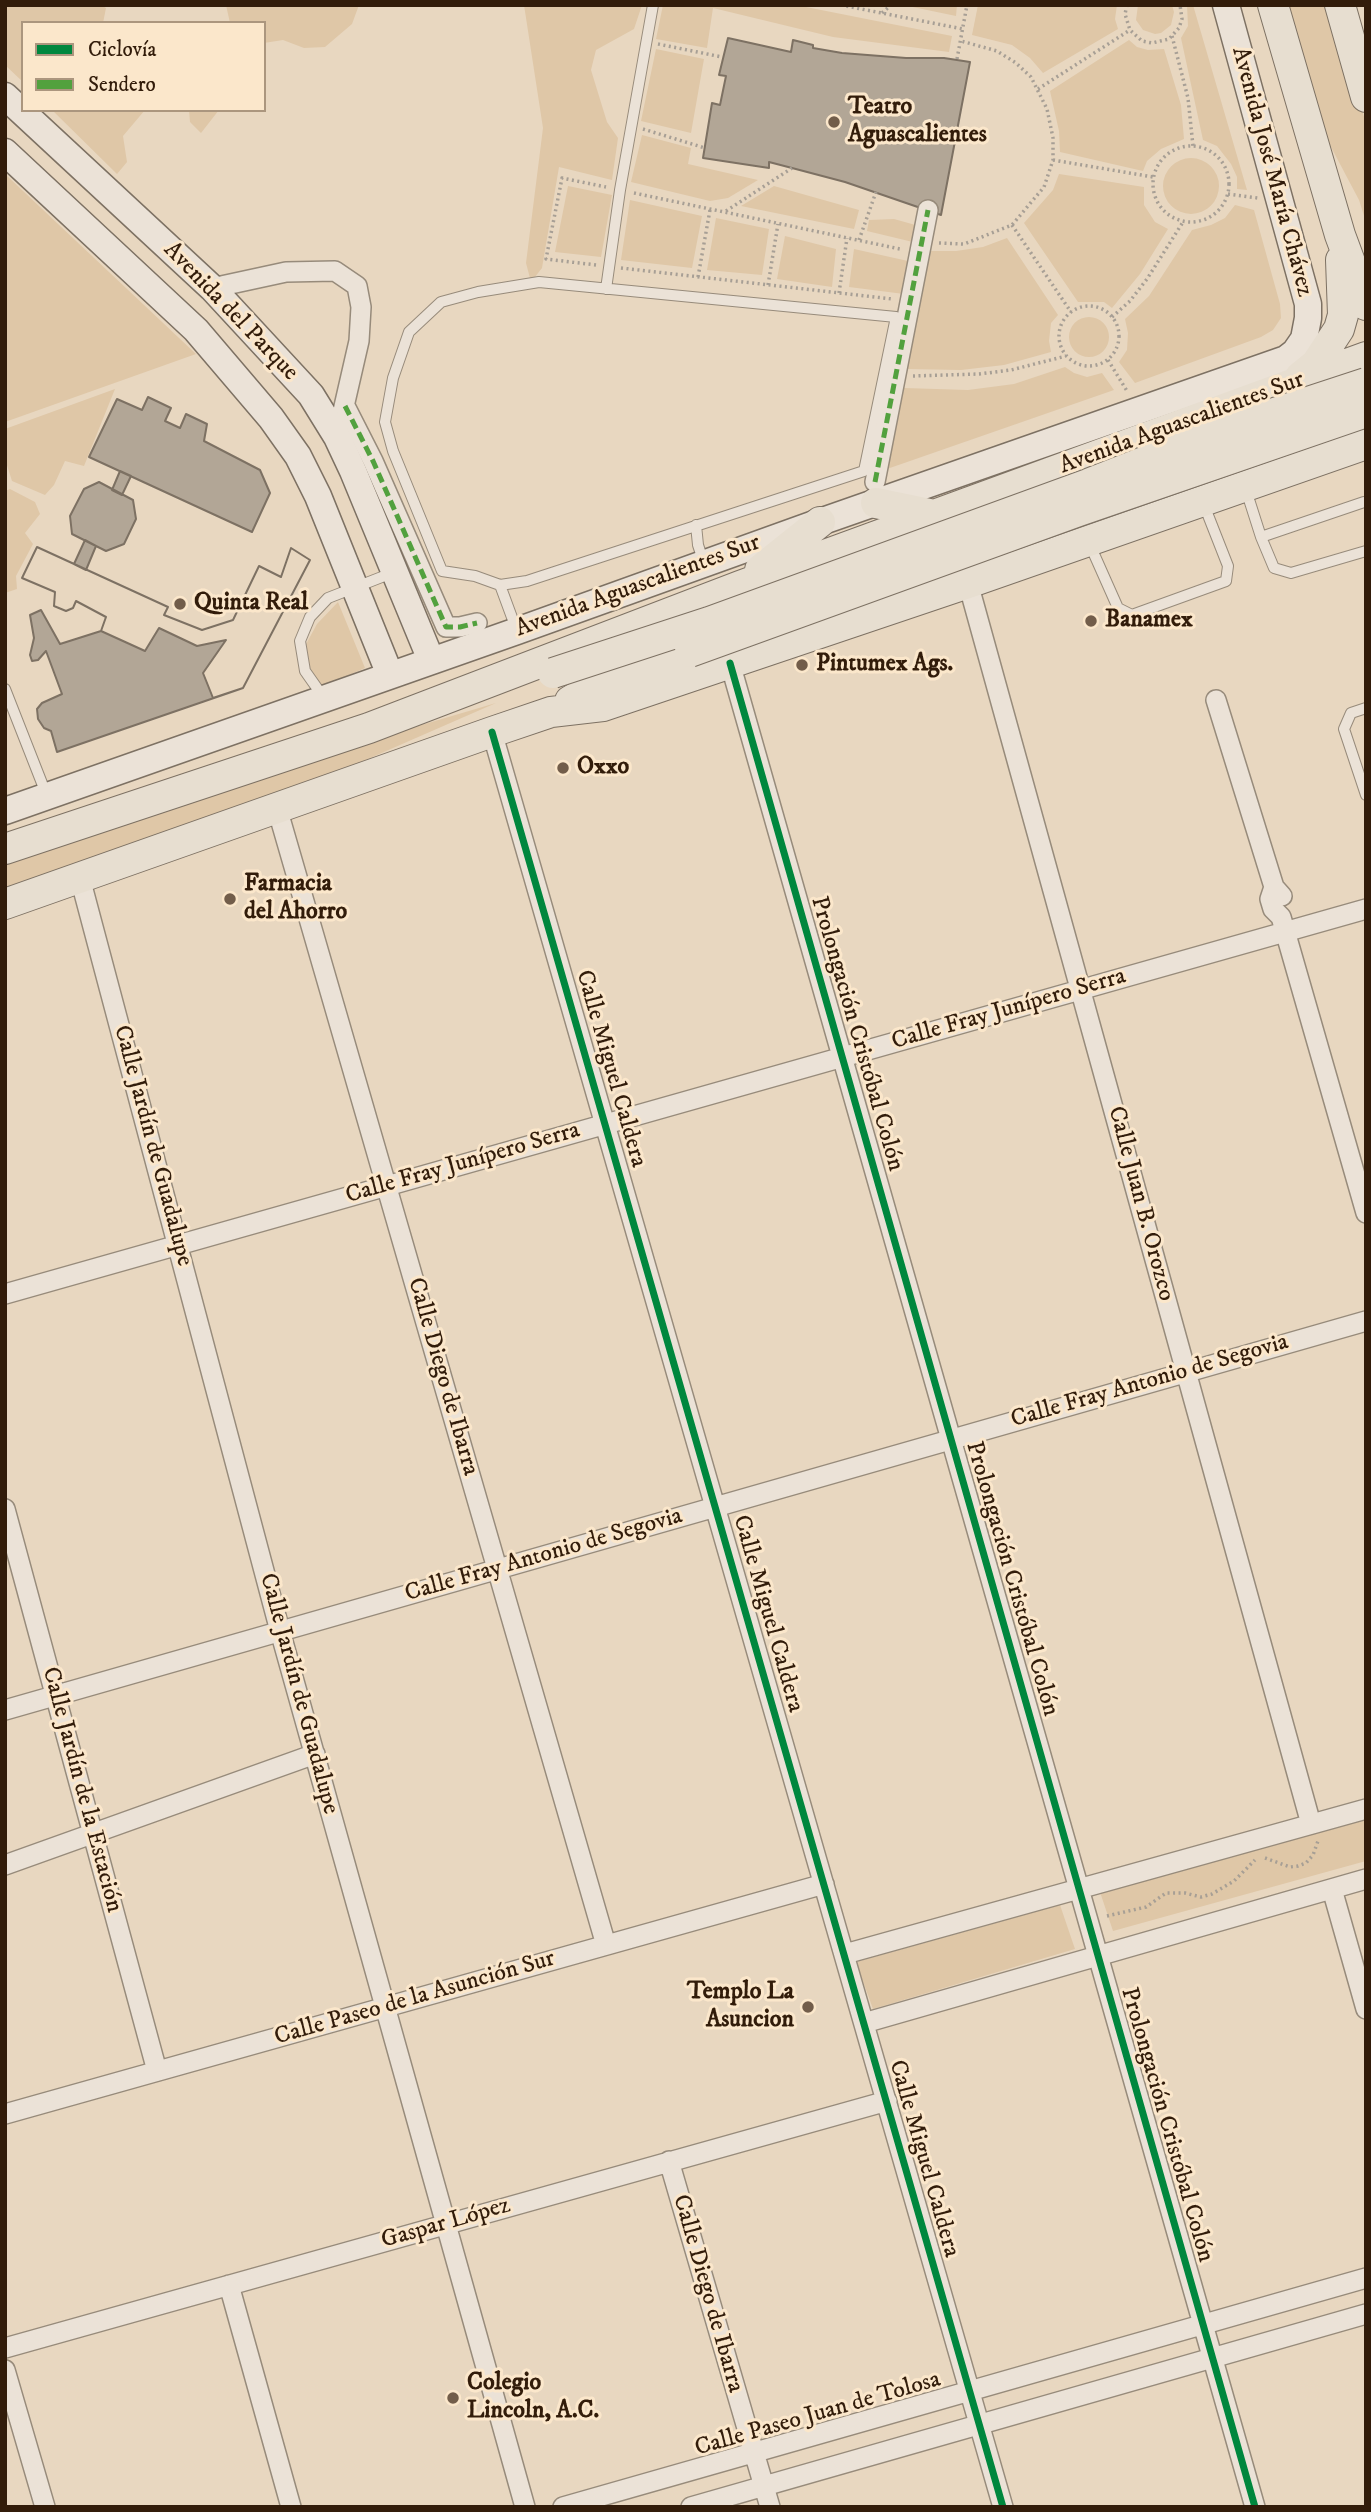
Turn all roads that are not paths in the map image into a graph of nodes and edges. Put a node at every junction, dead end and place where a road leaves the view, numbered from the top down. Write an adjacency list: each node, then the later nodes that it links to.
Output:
1 (653, 5): 13 (lane)
2 (1226, 5): 16 (street, Avenida José María Chávez)
3 (1273, 5): 11 (main road, Avenida José María Chávez)
4 (1339, 5): 6 (main road)
5 (5, 96): 7 (street, Avenida del Parque)
6 (1366, 97)
7 (21, 111)
8 (22, 112): 12 (street, Avenida del Parque)
9 (5, 152): 41 (street, Avenida del Parque)
10 (928, 210): 25 (street)
11 (1340, 235): 14 (main road, Avenida José María Chávez); 16 (main road)
12 (212, 288): 18 (street); 21 (street, Avenida del Parque)
13 (606, 289): 22 (lane); 25 (lane)
14 (1366, 305)
15 (1366, 357): 16 (main road, Avenida Aguascalientes Sur)
16 (1277, 376): 20 (main road, Avenida Aguascalientes Sur); 25 (street, Avenida Aguascalientes Sur)
17 (1366, 383): 52 (main road, Avenida Aguascalientes Sur, bridge)
18 (345, 406): 21 (street); 24 (street)
19 (1366, 412): 51 (main road, Avenida Aguascalientes Sur, bridge)
20 (1156, 433): 29 (main road, Avenida Aguascalientes Sur); 31 (main road)
21 (337, 437): 24 (street, Avenida del Parque)
22 (393, 451): 24 (lane); 39 (lane)
23 (1357, 452): 26 (main road, Avenida Aguascalientes Sur)
24 (363, 466): 37 (street, Avenida del Parque); 42 (street)
25 (871, 485): 29 (main road); 30 (street, Avenida Aguascalientes Sur); 32 (lane)
26 (1245, 486): 27 (main road, Avenida Aguascalientes Sur); 33 (lane)
27 (1203, 501): 31 (main road, Avenida Aguascalientes Sur); 34 (lane)
28 (1364, 502): 33 (lane)
29 (934, 515): 40 (main road, Avenida Aguascalientes Sur)
30 (820, 522): 36 (street, Avenida Aguascalientes Sur); 40 (main road)
31 (1144, 522): 34 (main road, Avenida Aguascalientes Sur)
32 (696, 525): 36 (lane); 39 (lane)
33 (1261, 537): 35 (lane)
34 (1089, 541): 38 (main road, Avenida Aguascalientes Sur)
35 (1366, 551)
36 (705, 563): 43 (street, Avenida Aguascalientes Sur)
37 (395, 572): 41 (lane); 44 (street, Avenida del Parque)
38 (968, 583): 45 (main road, Avenida Aguascalientes Sur); 63 (street, Calle Juan B. Orozco)
39 (500, 585): 43 (lane)
40 (740, 586): 52 (main road, Avenida Aguascalientes Sur)
41 (355, 587): 46 (street, Avenida del Parque); 48 (lane)
42 (477, 623)
43 (517, 631): 44 (street, Avenida Aguascalientes Sur)
44 (431, 660): 46 (street, Avenida Aguascalientes Sur)
45 (730, 663): 51 (main road, Avenida Aguascalientes Sur); 64 (street, Prolongación Cristóbal Colón)
46 (390, 675): 48 (street, Avenida Aguascalientes Sur)
47 (5, 689): 55 (lane)
48 (324, 699): 55 (street, Avenida Aguascalientes Sur)
49 (1216, 701): 62 (street)
50 (1366, 708): 54 (lane)
51 (551, 712): 53 (main road, Avenida Aguascalientes Sur)
52 (369, 728): 58 (main road, Avenida Aguascalientes Sur)
53 (492, 732): 56 (main road, Avenida Aguascalientes Sur); 65 (street, Calle Miguel Caldera)
54 (1366, 795)
55 (47, 796): 57 (street, Avenida Aguascalientes Sur)
56 (277, 808): 59 (main road, Avenida Aguascalientes Sur); 66 (street, Calle Diego de Ibarra)
57 (5, 811)
58 (9, 844)
59 (80, 878): 60 (main road, Avenida Aguascalientes Sur); 68 (street, Calle Jardín de Guadalupe)
60 (5, 904)
61 (1366, 909): 62 (street, Calle Fray Junípero Serra)
62 (1283, 924): 63 (street, Calle Fray Junípero Serra); 67 (street)
63 (1080, 989): 64 (street, Calle Fray Junípero Serra); 71 (street, Calle Juan B. Orozco)
64 (842, 1057): 65 (street, Calle Fray Junípero Serra); 72 (street, Prolongación Cristóbal Colón)
65 (606, 1124): 66 (street, Calle Fray Junípero Serra); 73 (street, Calle Miguel Caldera)
66 (387, 1185): 68 (street, Calle Fray Junípero Serra); 75 (street, Calle Diego de Ibarra)
67 (1366, 1213)
68 (179, 1245): 69 (street, Calle Fray Junípero Serra); 76 (street, Calle Jardín de Guadalupe)
69 (5, 1294)
70 (1366, 1321): 71 (street, Calle Fray Antonio de Segovia)
71 (1186, 1372): 72 (street, Calle Fray Antonio de Segovia); 81 (street, Calle Juan B. Orozco)
72 (951, 1439): 73 (street, Calle Fray Antonio de Segovia); 86 (street, Prolongación Cristóbal Colón)
73 (716, 1507): 75 (street, Calle Fray Antonio de Segovia); 85 (street, Calle Miguel Caldera)
74 (5, 1509): 77 (street, Calle Jardín de la Estación)
75 (498, 1569): 76 (street, Calle Fray Antonio de Segovia); 88 (street, Calle Diego de Ibarra)
76 (280, 1631): 77 (street, Calle Fray Antonio de Segovia); 79 (street, Calle Jardín de Guadalupe)
77 (55, 1696): 78 (street, Calle Fray Antonio de Segovia); 82 (street, Calle Jardín de la Estación)
78 (5, 1710)
79 (315, 1754): 82 (street); 91 (street, Calle Jardín de Guadalupe)
80 (1366, 1809): 81 (street)
81 (1311, 1824): 86 (street)
82 (93, 1833): 83 (street); 94 (street, Calle Jardín de la Estación)
83 (5, 1865)
84 (1366, 1879): 87 (street)
85 (824, 1884): 88 (street, Calle Paseo de la Asunción Sur); 89 (street, Calle Miguel Caldera)
86 (1079, 1889): 89 (street); 90 (street, Prolongación Cristóbal Colón)
87 (1332, 1889): 90 (street); 92 (street)
88 (606, 1945): 91 (street, Calle Paseo de la Asunción Sur)
89 (845, 1954): 93 (street, Calle Miguel Caldera)
90 (1098, 1956): 93 (street); 102 (street, Prolongación Cristóbal Colón)
91 (385, 2007): 94 (street, Calle Paseo de la Asunción Sur); 98 (street, Calle Jardín de Guadalupe)
92 (1366, 2009)
93 (864, 2023): 95 (street, Calle Miguel Caldera)
94 (157, 2071): 96 (street, Calle Paseo de la Asunción Sur)
95 (887, 2101): 97 (street, Gaspar López); 106 (street, Calle Miguel Caldera)
96 (5, 2114)
97 (669, 2161): 98 (street, Gaspar López); 108 (street, Calle Diego de Ibarra)
98 (446, 2224): 100 (street, Gaspar López); 112 (street, Calle Jardín de Guadalupe)
99 (1366, 2278): 102 (street, Calle Paseo Juan de Tolosa)
100 (229, 2285): 103 (street, Gaspar López); 111 (street)
101 (1366, 2314): 104 (street)
102 (1203, 2325): 104 (street, Prolongación Cristóbal Colón); 106 (street, Calle Paseo Juan de Tolosa)
103 (5, 2348)
104 (1212, 2358): 107 (street); 117 (street, Prolongación Cristóbal Colón)
105 (5, 2370): 110 (street)
106 (970, 2391): 107 (street, Calle Miguel Caldera); 108 (street, Calle Paseo Juan de Tolosa)
107 (979, 2424): 109 (street); 116 (street, Calle Miguel Caldera)
108 (753, 2453): 109 (street, Calle Diego de Ibarra); 113 (street, Calle Paseo Juan de Tolosa)
109 (764, 2487): 114 (street); 115 (street, Calle Diego de Ibarra)
110 (45, 2507)
111 (291, 2507)
112 (525, 2507)
113 (564, 2507)
114 (691, 2507)
115 (770, 2507)
116 (1003, 2507)
117 (1255, 2507)

